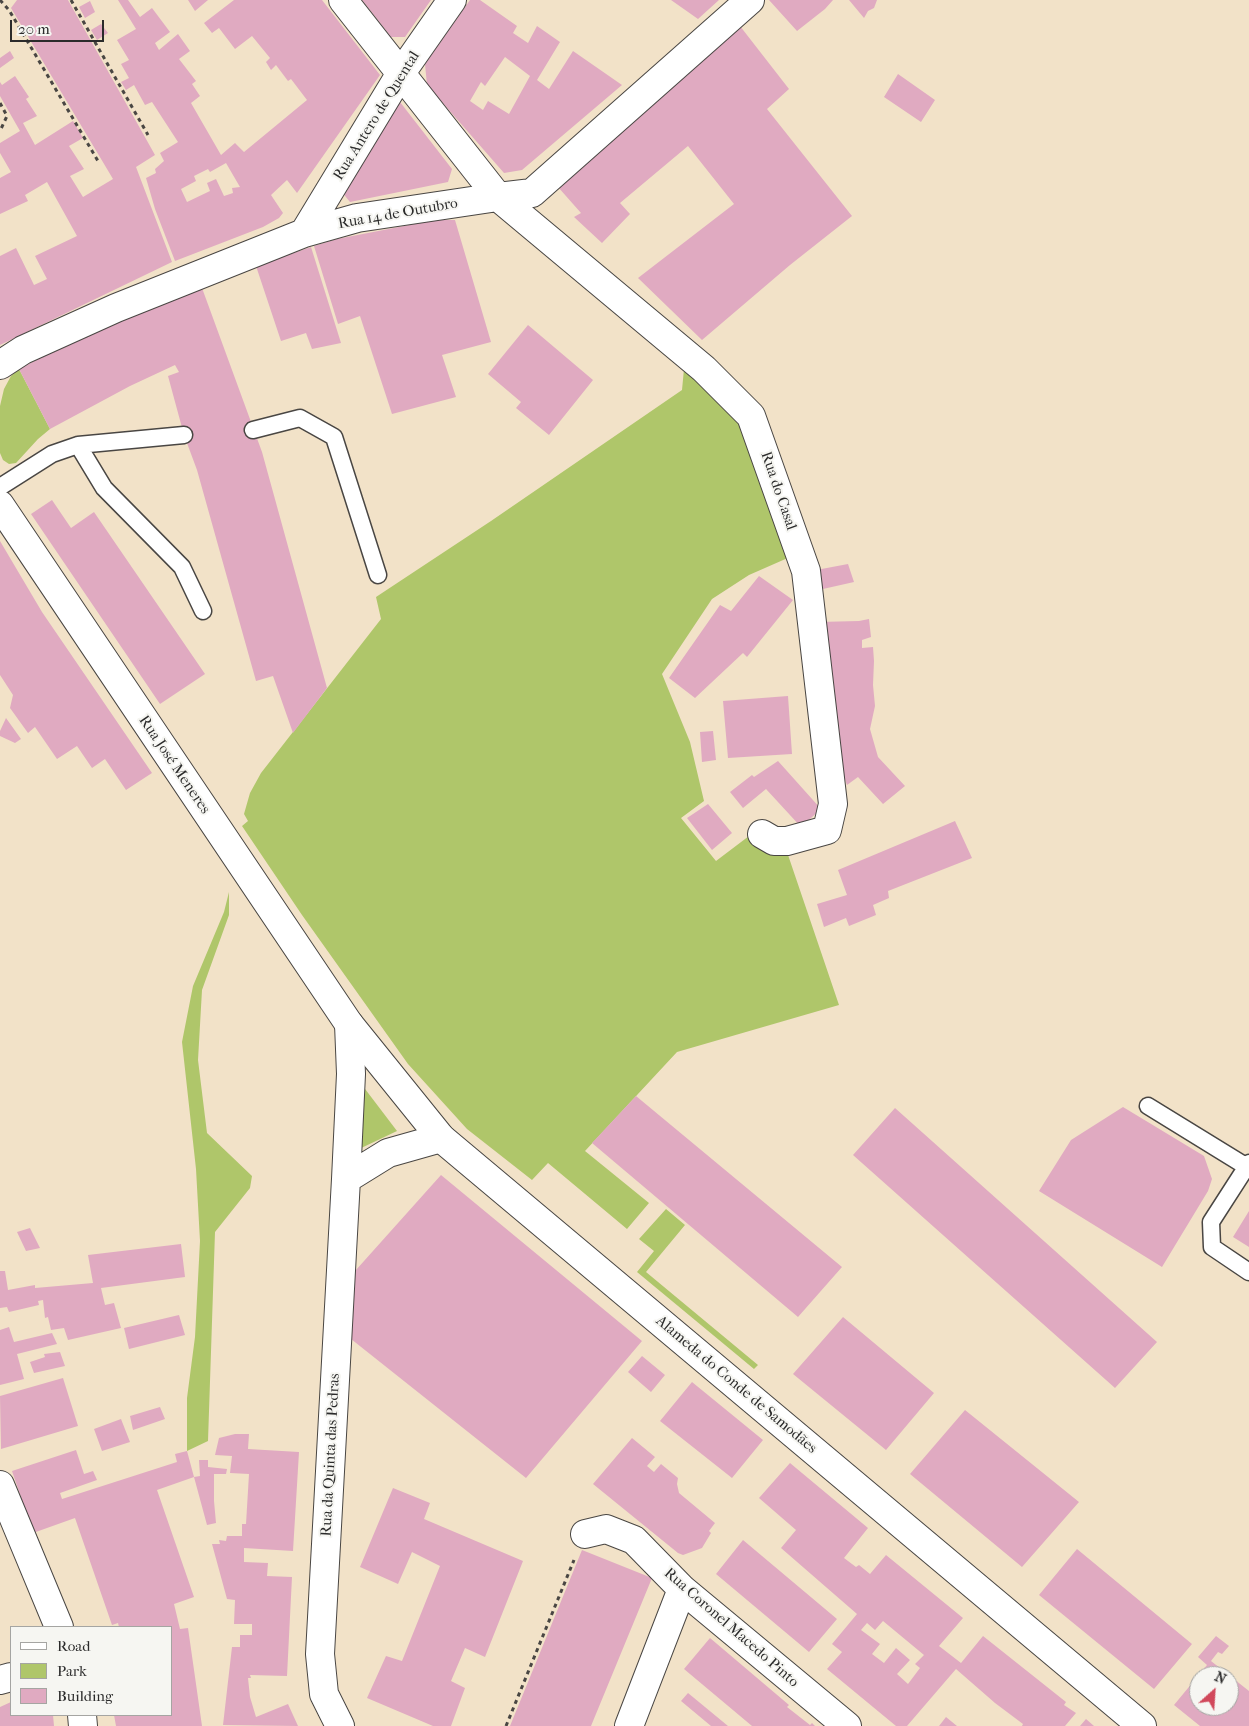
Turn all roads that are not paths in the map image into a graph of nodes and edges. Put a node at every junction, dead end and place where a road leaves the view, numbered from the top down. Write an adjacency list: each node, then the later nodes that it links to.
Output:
1 (343, 0): 4 (street)
2 (452, 0): 4 (street, Rua Antero de Quental)
3 (750, 0): 5 (street, Rua 14 de Outubro)
4 (401, 73): 5 (street); 6 (street, Rua Antero de Quental)
5 (498, 197): 6 (street, Rua 14 de Outubro); 15 (street, Rua do Casal)
6 (304, 234): 7 (street, Rua 14 de Outubro)
7 (0, 365)
8 (253, 430): 13 (lane)
9 (184, 435): 10 (lane)
10 (78, 445): 11 (lane); 14 (lane)
11 (0, 487)
12 (0, 505): 16 (street, Rua José Meneres)
13 (378, 575)
14 (203, 612)
15 (762, 834)
16 (349, 1024): 18 (street, Alameda do Conde de Samodães); 20 (street, Rua da Quinta das Pedras)
17 (1148, 1106): 19 (lane)
18 (441, 1138): 20 (street); 29 (street, Alameda do Conde de Samodães)
19 (1248, 1165): 21 (lane)
20 (346, 1179): 26 (street, Rua da Quinta das Pedras)
21 (1249, 1272)
22 (0, 1485): 25 (street)
23 (585, 1534): 24 (street, Rua Coronel Macedo Pinto)
24 (682, 1589): 27 (street); 28 (street, Rua Coronel Macedo Pinto)
25 (59, 1626)
26 (340, 1726)
27 (629, 1726)
28 (847, 1726)
29 (1142, 1726)

